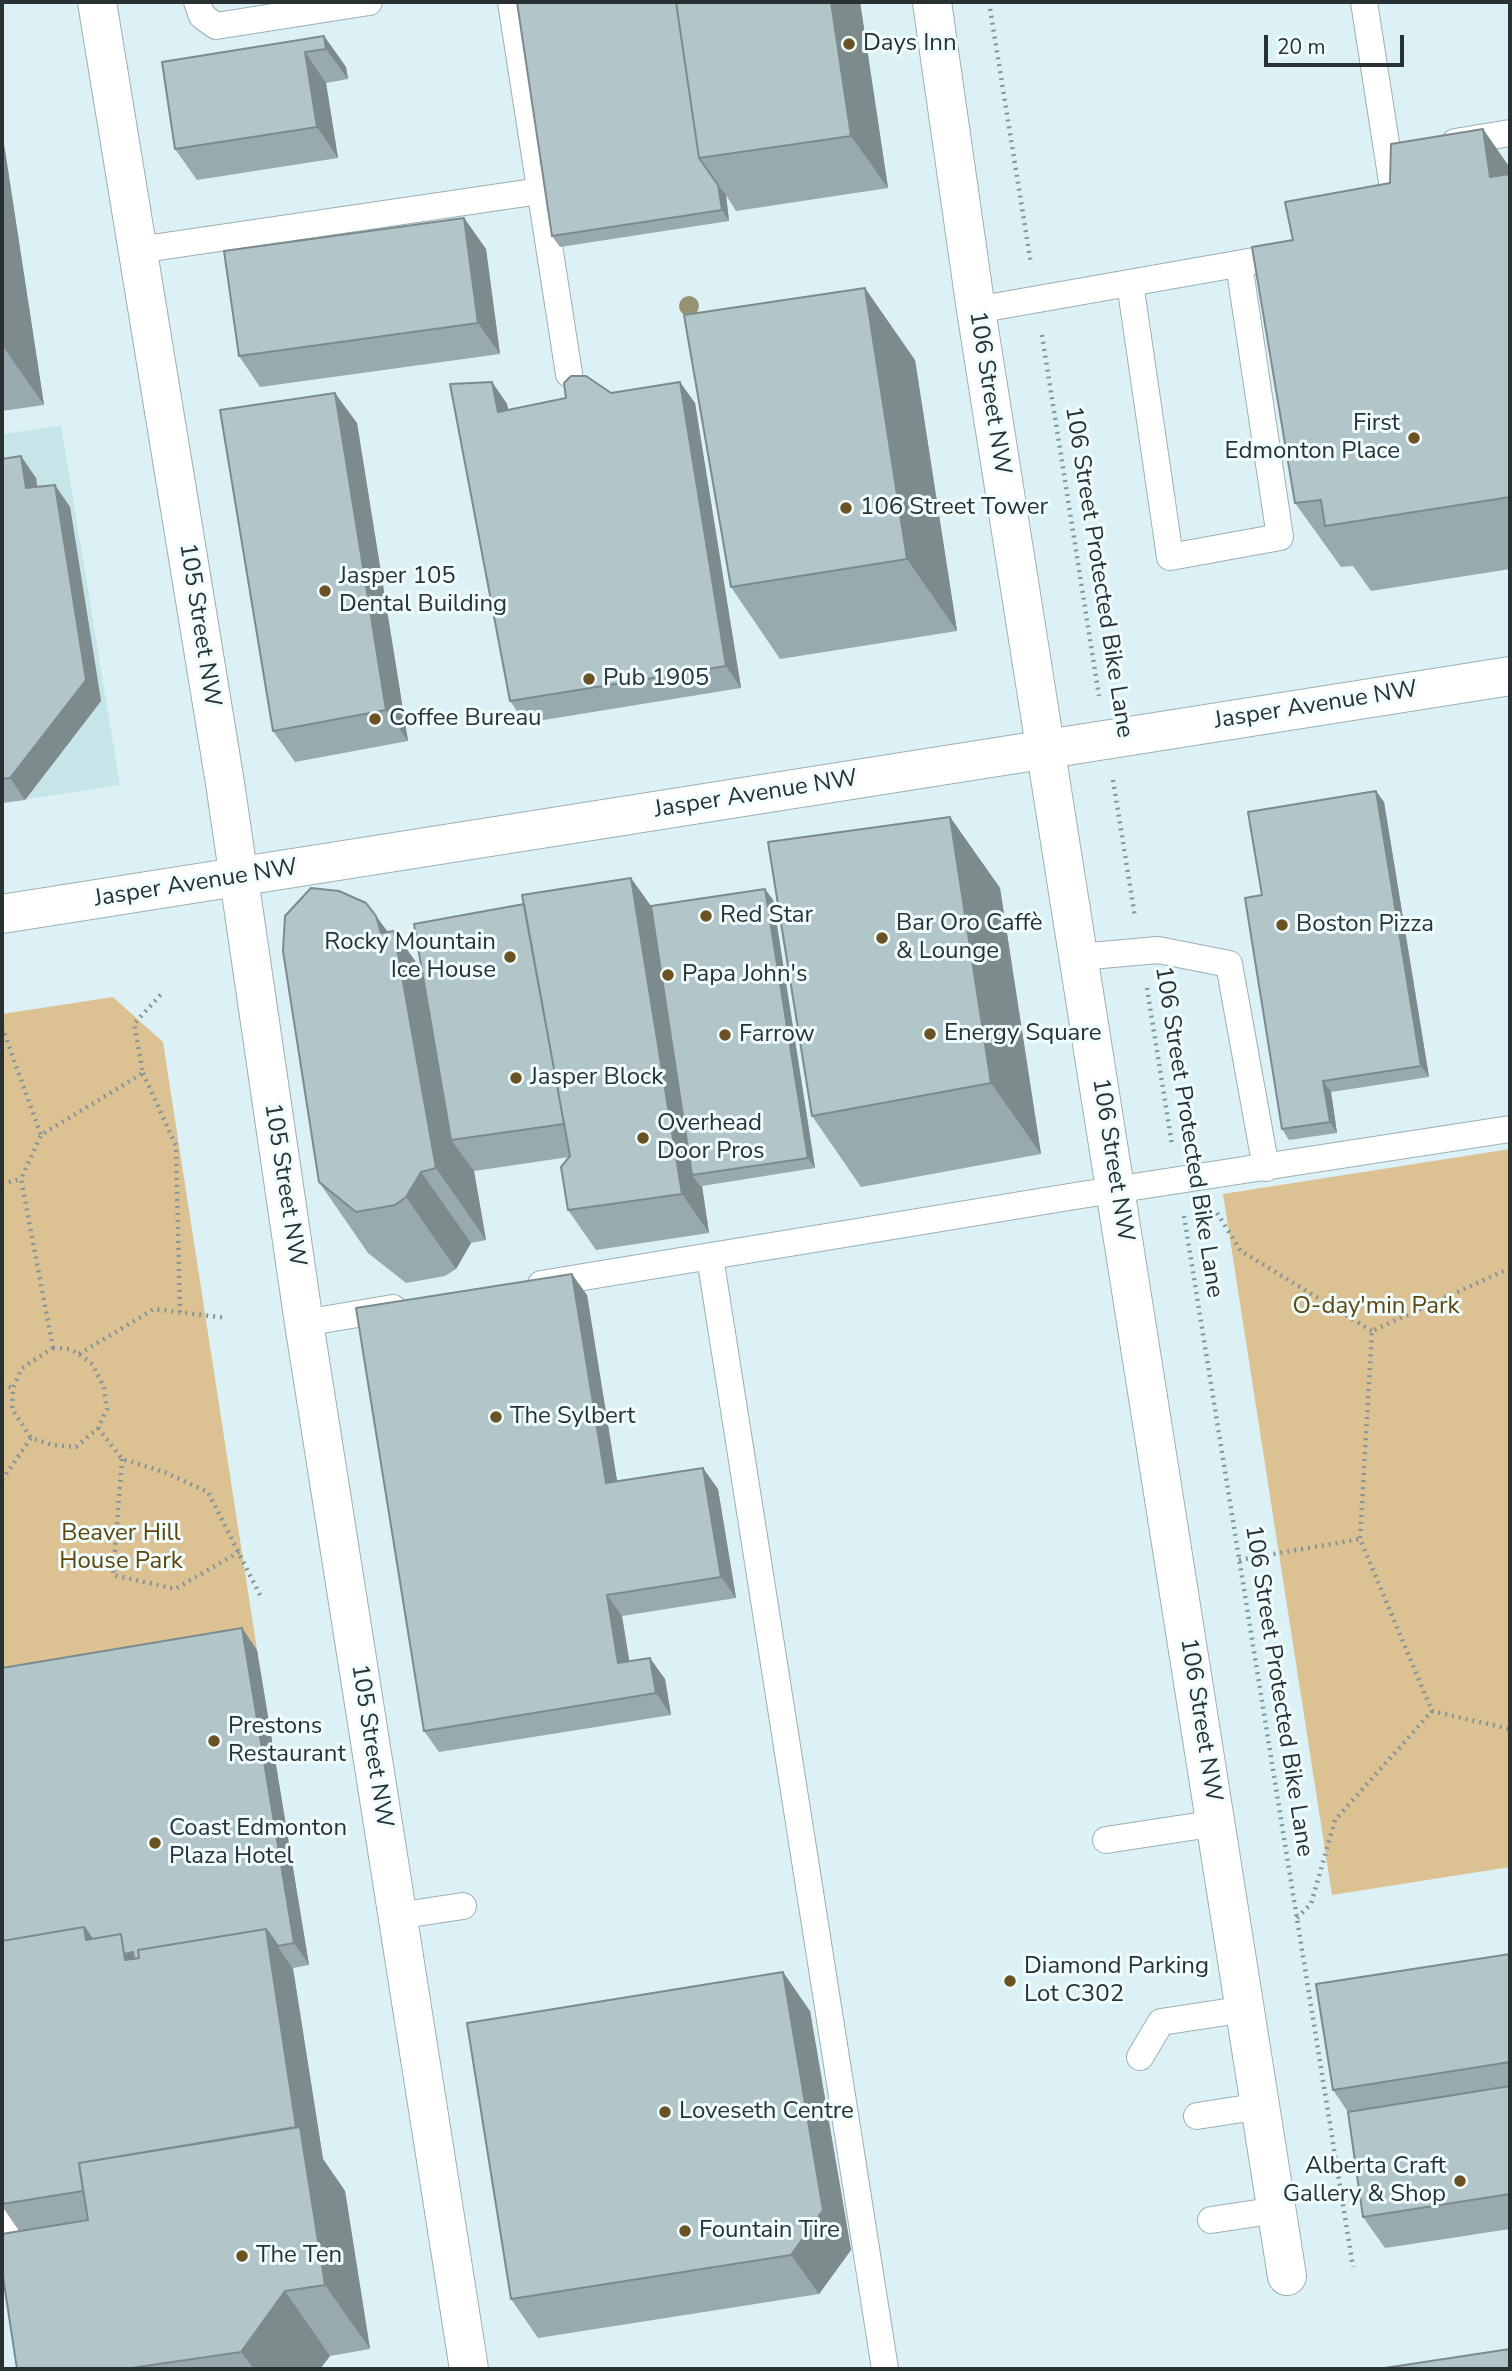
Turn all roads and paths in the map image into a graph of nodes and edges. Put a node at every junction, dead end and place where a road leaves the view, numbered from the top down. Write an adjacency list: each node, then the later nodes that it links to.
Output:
1 (97, 2): 12 (street, 105 Street NW)
2 (197, 2): 3 (lane)
3 (369, 2)
4 (511, 2): 10 (lane)
5 (932, 2): 17 (street, 106 Street NW)
6 (989, 2): 16 (path, 106 Street Protected Bike Lane)
7 (1364, 2): 9 (lane)
8 (1510, 133): 9 (lane)
9 (1388, 153): 11 (lane)
10 (540, 191): 12 (lane); 18 (lane)
11 (1367, 223)
12 (138, 250): 22 (street, 105 Street NW)
13 (1277, 257): 14 (lane)
14 (1239, 264): 15 (lane); 15 (lane)
15 (1130, 283): 16 (lane)
16 (1036, 300): 17 (lane); 20 (path, 106 Street Protected Bike Lane)
17 (976, 310): 21 (street, 106 Street NW)
18 (569, 374)
19 (1510, 676): 20 (street, Jasper Avenue NW)
20 (1107, 739): 21 (street, Jasper Avenue NW); 24 (path, 106 Street Protected Bike Lane)
21 (1046, 748): 22 (street, Jasper Avenue NW); 25 (street, 106 Street NW)
22 (237, 878): 23 (street, Jasper Avenue NW); 42 (street, 105 Street NW)
23 (2, 914)
24 (1141, 951): 25 (lane); 31 (lane); 33 (path, 106 Street Protected Bike Lane)
25 (1079, 957): 35 (street, 106 Street NW)
26 (162, 993): 28 (path)
27 (2, 1027): 30 (path)
28 (143, 1073): 30 (path); 40 (path)
29 (1510, 1129): 31 (lane)
30 (41, 1135): 32 (path)
31 (1266, 1168): 33 (lane)
32 (21, 1180): 34 (path); 44 (path)
33 (1182, 1181): 35 (lane); 43 (path); 54 (path, 106 Street Protected Bike Lane)
34 (2, 1184)
35 (1117, 1190): 36 (lane); 58 (street, 106 Street NW)
36 (710, 1257): 38 (lane); 74 (lane)
37 (1510, 1268): 43 (path)
38 (521, 1287)
39 (414, 1305): 42 (lane)
40 (180, 1312): 41 (path); 45 (path)
41 (227, 1318)
42 (304, 1322): 61 (street, 105 Street NW)
43 (1372, 1331): 52 (path)
44 (53, 1348): 45 (path); 47 (path)
45 (79, 1354): 48 (path)
46 (2, 1385): 47 (path)
47 (13, 1388): 49 (path)
48 (98, 1428): 49 (path); 50 (path)
49 (31, 1437): 51 (path)
50 (122, 1459): 53 (path); 53 (path)
51 (2, 1480)
52 (1360, 1539): 54 (path); 56 (path)
53 (239, 1552): 55 (path)
54 (1239, 1560): 62 (path, 106 Street Protected Bike Lane)
55 (262, 1599)
56 (1432, 1711): 57 (path); 62 (path)
57 (1510, 1729)
58 (1217, 1823): 59 (lane); 63 (street, 106 Street NW)
59 (1106, 1840)
60 (463, 1906): 61 (lane)
61 (397, 1916): 73 (street, 105 Street NW)
62 (1297, 1919): 70 (path, 106 Street Protected Bike Lane)
63 (1246, 2009): 64 (lane); 65 (street, 106 Street NW)
64 (1140, 2057)
65 (1261, 2106): 66 (lane); 68 (street, 106 Street NW)
66 (1197, 2116)
67 (2, 2210): 72 (lane)
68 (1277, 2210): 69 (lane); 71 (street, 106 Street NW)
69 (1211, 2220)
70 (1353, 2267)
71 (1287, 2276)
72 (14, 2289)
73 (469, 2369)
74 (885, 2369)

